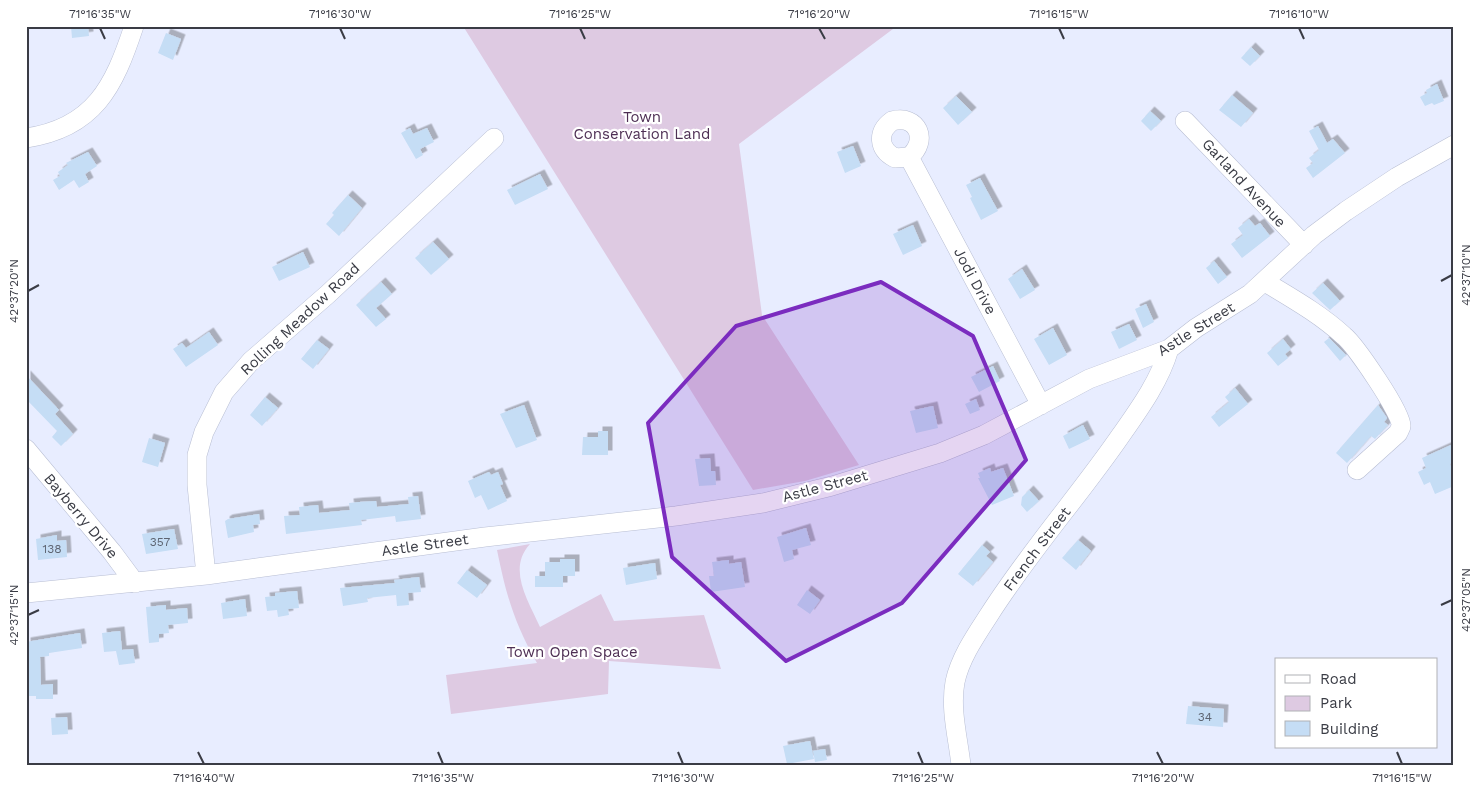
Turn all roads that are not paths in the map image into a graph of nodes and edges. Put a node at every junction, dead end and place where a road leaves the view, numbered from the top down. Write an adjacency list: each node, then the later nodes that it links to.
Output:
1 (134, 26): 3 (street)
2 (1185, 121): 7 (street, Garland Avenue)
3 (26, 138)
4 (494, 138): 13 (street, Rolling Meadow Road)
5 (1454, 145): 7 (street, Astle Street)
6 (909, 157): 10 (street, Jodi Drive)
7 (1304, 245): 8 (street, Astle Street)
8 (1265, 282): 9 (street, Astle Street); 12 (street)
9 (1169, 349): 10 (street, Astle Street); 16 (street, French Street)
10 (1041, 405): 13 (street, Astle Street)
11 (26, 449): 14 (street, Bayberry Drive)
12 (1357, 470)
13 (206, 575): 14 (street, Astle Street)
14 (135, 583): 15 (street, Astle Street)
15 (26, 593)
16 (962, 765)

